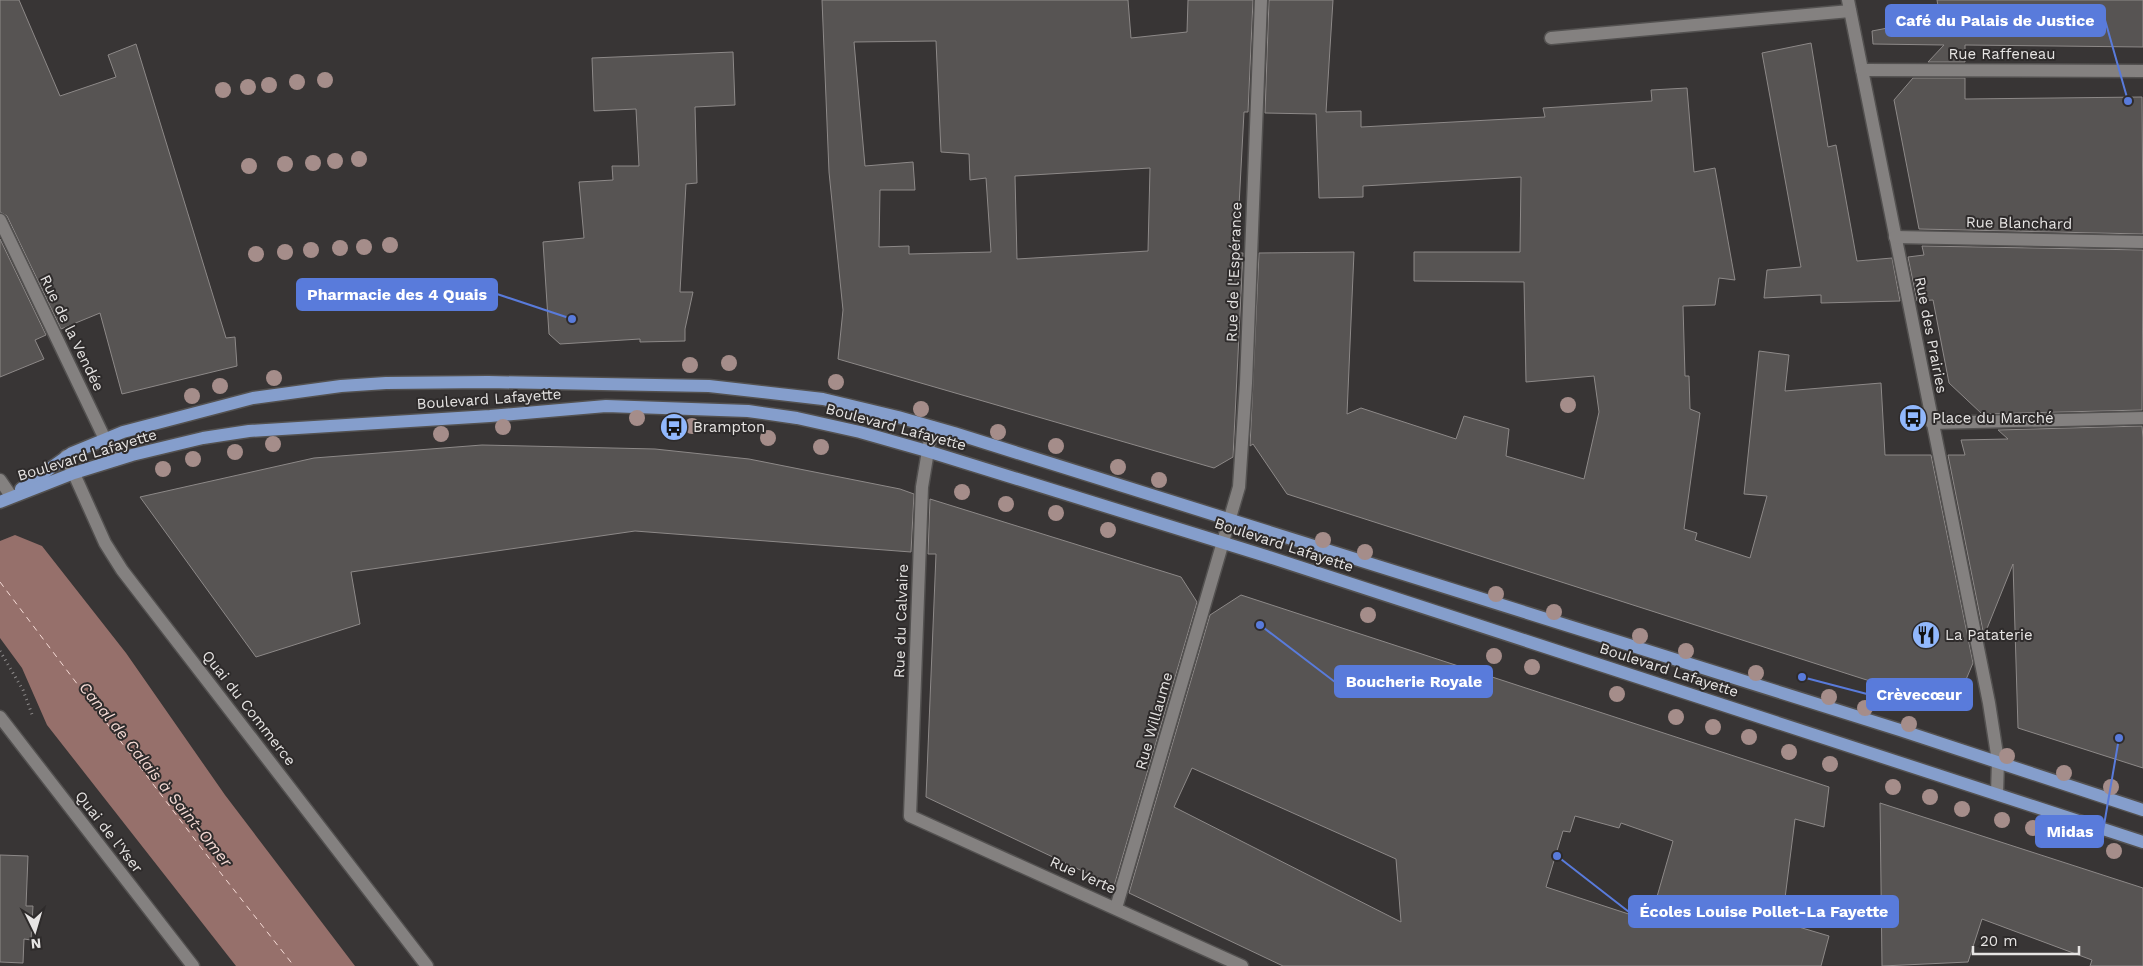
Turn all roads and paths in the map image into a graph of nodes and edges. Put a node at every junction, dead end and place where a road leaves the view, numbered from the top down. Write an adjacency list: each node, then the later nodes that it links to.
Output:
1 (1261, 0): 19 (street, Rue de l'Espérance)
2 (1849, 5): 3 (street); 4 (street, Rue des Prairies)
3 (1551, 38)
4 (1862, 70): 5 (street, Rue Raffeneau); 7 (street, Rue des Prairies)
5 (2143, 71)
6 (0, 220): 12 (street, Rue de la Vendée)
7 (1895, 237): 8 (street, Rue Blanchard); 10 (street, Rue des Prairies)
8 (2143, 242)
9 (2143, 418): 10 (street)
10 (1932, 423): 22 (street, Rue des Prairies)
11 (932, 427): 12 (main road, Boulevard Lafayette); 13 (street, Rue du Calvaire); 19 (main road, Boulevard Lafayette)
12 (104, 439): 14 (main road, Boulevard Lafayette); 15 (street, Rue de la Vendée)
13 (927, 451): 15 (main road, Boulevard Lafayette); 20 (main road, Boulevard Lafayette); 25 (street, Rue du Calvaire)
14 (66, 456): 16 (street, Quai du Commerce); 18 (main road, Boulevard Lafayette)
15 (114, 460): 16 (main road, Boulevard Lafayette)
16 (74, 473): 18 (main road, Boulevard Lafayette); 29 (street, Quai du Commerce)
17 (0, 480): 18 (street)
18 (5, 499)
19 (1230, 520): 20 (street, Rue de l'Espérance); 22 (main road, Boulevard Lafayette)
20 (1223, 543): 23 (main road, Boulevard Lafayette); 27 (street, Rue Willaume)
21 (0, 717): 28 (street, Quai de l'Yser)
22 (1998, 761): 23 (street, Rue des Prairies); 24 (main road, Boulevard Lafayette)
23 (1997, 794): 26 (main road, Boulevard Lafayette)
24 (2143, 810)
25 (910, 816): 27 (street, Rue Verte)
26 (2143, 842)
27 (1116, 908): 30 (street, Rue Verte)
28 (193, 966)
29 (427, 966)
30 (1242, 966)

